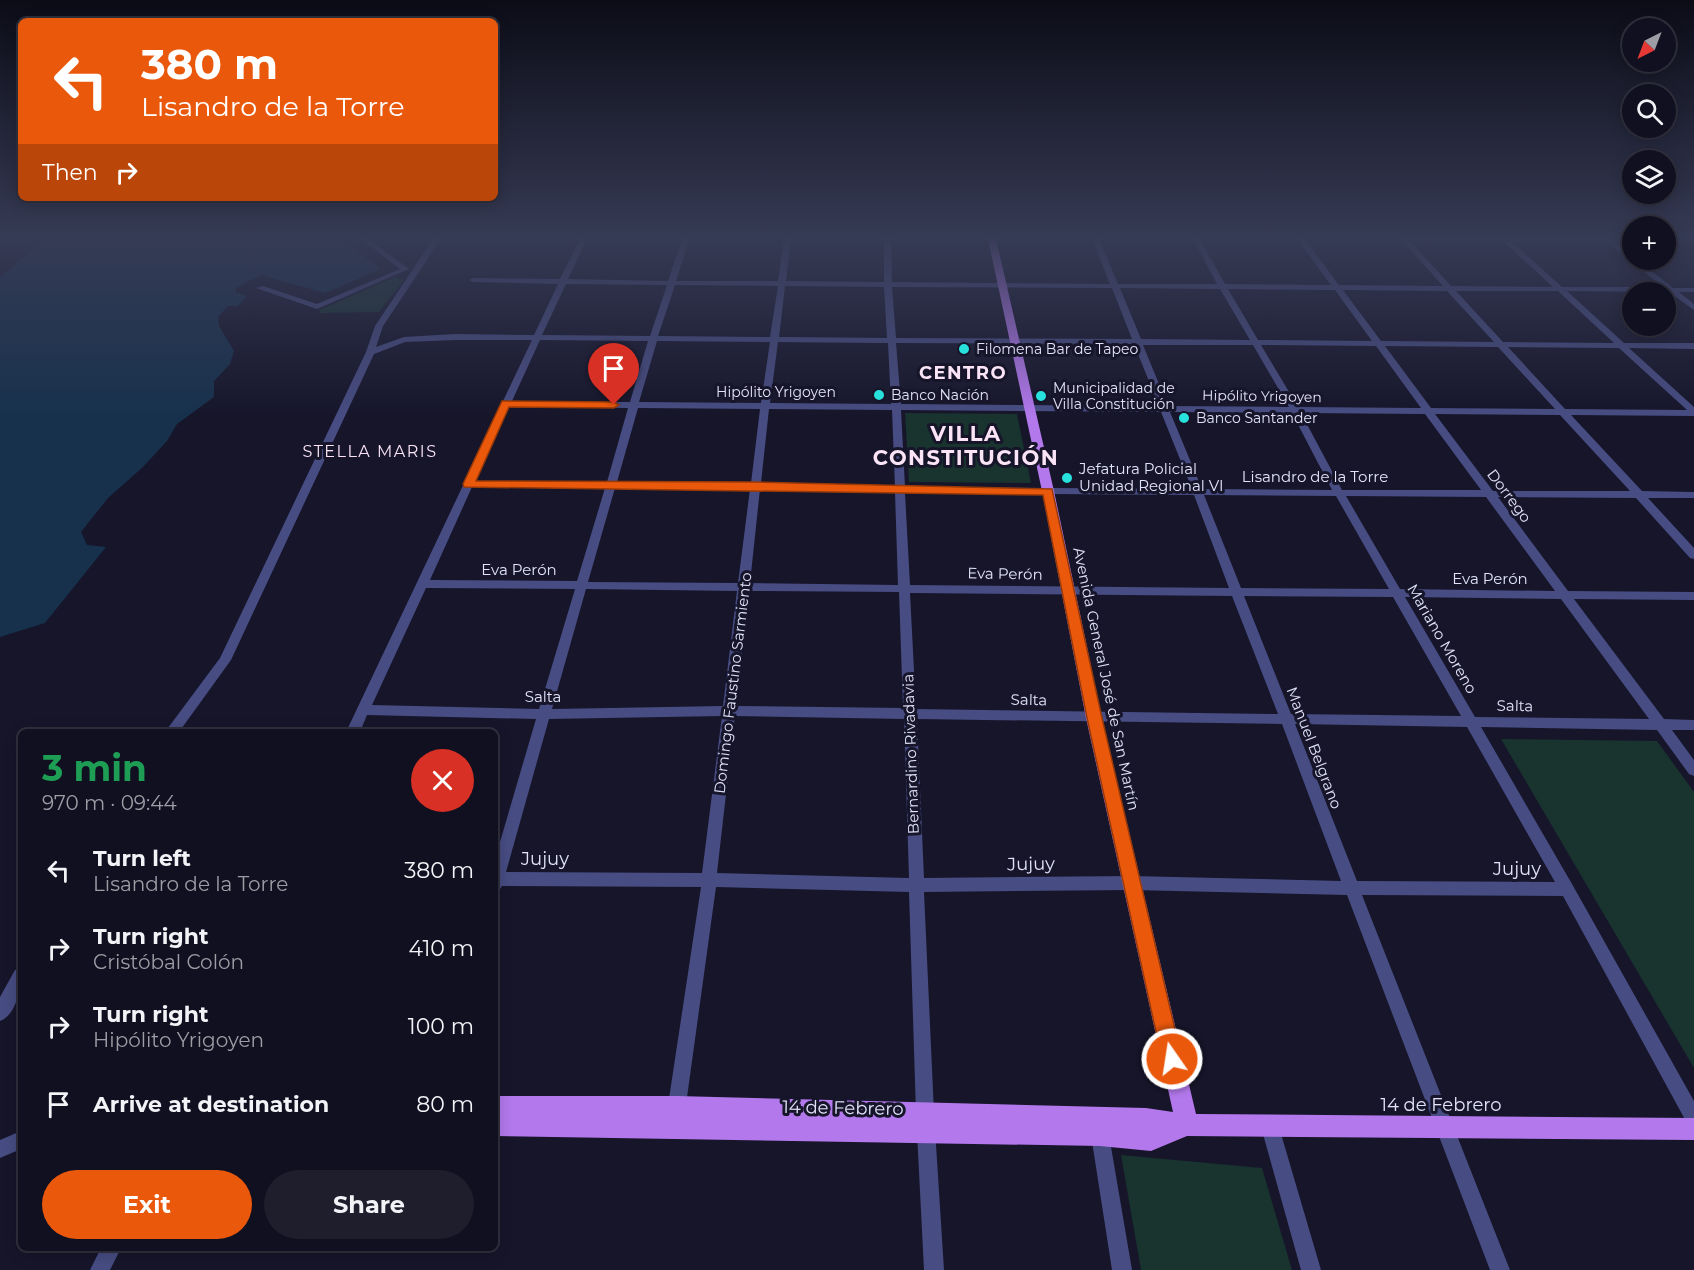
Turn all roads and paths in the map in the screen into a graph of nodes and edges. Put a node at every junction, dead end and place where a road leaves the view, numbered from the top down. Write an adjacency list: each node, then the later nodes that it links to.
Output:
1 (291, 298): 2 (street)
2 (337, 298)
3 (397, 298): 27 (street)
4 (556, 298): 16 (street)
5 (667, 298): 17 (street)
6 (780, 298): 18 (street, Domingo Faustino Sarmiento)
7 (889, 298): 19 (street, Bernardino Rivadavia)
8 (1004, 298): 20 (main road, Avenida General José de San Martín)
9 (1119, 298): 21 (street, Manuel Belgrano)
10 (1229, 298): 22 (street, Mariano Moreno)
11 (1343, 298): 23 (street, Dorrego)
12 (1458, 298): 24 (street)
13 (1569, 298): 25 (street)
14 (1681, 298): 15 (street)
15 (1694, 308)
16 (537, 338): 17 (street); 27 (street); 28 (street)
17 (654, 339): 18 (street); 29 (street)
18 (775, 340): 19 (street); 31 (street, Domingo Faustino Sarmiento)
19 (891, 340): 20 (street); 30 (street, Bernardino Rivadavia)
20 (1014, 340): 21 (street); 32 (main road, Avenida General José de San Martín)
21 (1137, 342): 22 (street); 33 (street, Manuel Belgrano)
22 (1255, 342): 23 (street); 34 (street, Mariano Moreno)
23 (1378, 344): 24 (street); 35 (street, Dorrego)
24 (1500, 344): 25 (street); 36 (street)
25 (1620, 345): 26 (street); 37 (street)
26 (1694, 346)
27 (370, 352): 67 (street)
28 (505, 404): 29 (street, Hipólito Yrigoyen); 38 (street)
29 (635, 405): 31 (street, Hipólito Yrigoyen); 39 (street)
30 (896, 405): 31 (street, Hipólito Yrigoyen); 32 (street, Hipólito Yrigoyen); 41 (street, Bernardino Rivadavia)
31 (765, 406): 40 (street, Domingo Faustino Sarmiento)
32 (1028, 407): 33 (street, Hipólito Yrigoyen); 42 (main road, Avenida General José de San Martín)
33 (1163, 408): 34 (street, Hipólito Yrigoyen); 44 (street, Manuel Belgrano)
34 (1295, 410): 35 (street, Hipólito Yrigoyen); 43 (street, Mariano Moreno)
35 (1427, 411): 36 (street, Hipólito Yrigoyen); 45 (street, Dorrego)
36 (1565, 412): 37 (street, Hipólito Yrigoyen); 46 (street)
37 (1694, 412)
38 (468, 484): 39 (street, Lisandro de la Torre); 49 (street)
39 (612, 486): 40 (street, Lisandro de la Torre); 50 (street)
40 (756, 486): 41 (street, Lisandro de la Torre); 51 (street, Domingo Faustino Sarmiento)
41 (899, 490): 42 (street, Lisandro de la Torre); 52 (street, Bernardino Rivadavia)
42 (1048, 491): 44 (street, Lisandro de la Torre); 53 (main road, Avenida General José de San Martín)
43 (1338, 491): 44 (street, Lisandro de la Torre); 45 (street, Lisandro de la Torre); 55 (street, Mariano Moreno)
44 (1198, 492): 54 (street, Manuel Belgrano)
45 (1488, 493): 46 (street, Lisandro de la Torre); 56 (street, Dorrego)
46 (1640, 495): 47 (street, Lisandro de la Torre); 48 (street)
47 (1694, 495)
48 (1694, 555)
49 (423, 584): 50 (street, Eva Perón); 58 (street)
50 (581, 586): 51 (street, Eva Perón); 60 (street)
51 (744, 588): 52 (street, Eva Perón); 59 (street, Domingo Faustino Sarmiento)
52 (904, 588): 53 (street, Eva Perón); 61 (street, Bernardino Rivadavia)
53 (1067, 590): 54 (street, Eva Perón); 62 (main road, Avenida General José de San Martín)
54 (1234, 590): 55 (street, Eva Perón); 63 (street, Manuel Belgrano)
55 (1397, 594): 56 (street, Eva Perón); 64 (street, Mariano Moreno)
56 (1563, 594): 57 (street, Eva Perón); 65 (street, Dorrego)
57 (1694, 596)
58 (363, 710): 60 (street, Salta); 68 (street)
59 (729, 711): 60 (street, Salta); 61 (street, Salta); 72 (street, Domingo Faustino Sarmiento)
60 (544, 714): 70 (street)
61 (910, 714): 62 (street, Salta); 74 (street, Bernardino Rivadavia)
62 (1094, 718): 63 (street, Salta); 73 (main road, Avenida General José de San Martín)
63 (1285, 718): 64 (street, Salta); 75 (street, Manuel Belgrano)
64 (1471, 721): 65 (street, Salta); 76 (street, Mariano Moreno)
65 (1661, 725): 66 (street, Salta); 69 (street, Dorrego)
66 (1694, 725)
67 (174, 729)
68 (354, 729)
69 (1694, 770)
70 (498, 873)
71 (498, 880): 72 (street, Jujuy)
72 (709, 880): 74 (street, Jujuy); 80 (street, Domingo Faustino Sarmiento)
73 (1132, 883): 74 (street, Jujuy); 75 (street, Jujuy); 84 (main road, Avenida General José de San Martín)
74 (915, 885): 82 (street, Bernardino Rivadavia)
75 (1352, 888): 76 (street, Jujuy); 86 (street, Manuel Belgrano)
76 (1567, 889): 81 (street, Mariano Moreno)
77 (15, 990): 78 (street)
78 (0, 1013)
79 (498, 1107): 80 (main road, 14 de Febrero)
80 (675, 1117): 82 (main road, 14 de Febrero); 83 (main road, 14 de Febrero)
81 (1694, 1119)
82 (925, 1122): 84 (main road, 14 de Febrero); 88 (main road, 14 de Febrero); 93 (street, Bernardino Rivadavia)
83 (498, 1125)
84 (1187, 1125): 85 (main road, 14 de Febrero); 88 (main road, 14 de Febrero)
85 (1270, 1127): 86 (main road, 14 de Febrero); 95 (street)
86 (1443, 1128): 87 (main road, 14 de Febrero); 96 (street, Manuel Belgrano)
87 (1694, 1129)
88 (1101, 1135): 94 (street)
89 (18, 1141): 90 (street)
90 (0, 1149)
91 (110, 1251): 92 (street)
92 (100, 1270)
93 (934, 1270)
94 (1122, 1270)
95 (1311, 1270)
96 (1500, 1270)

